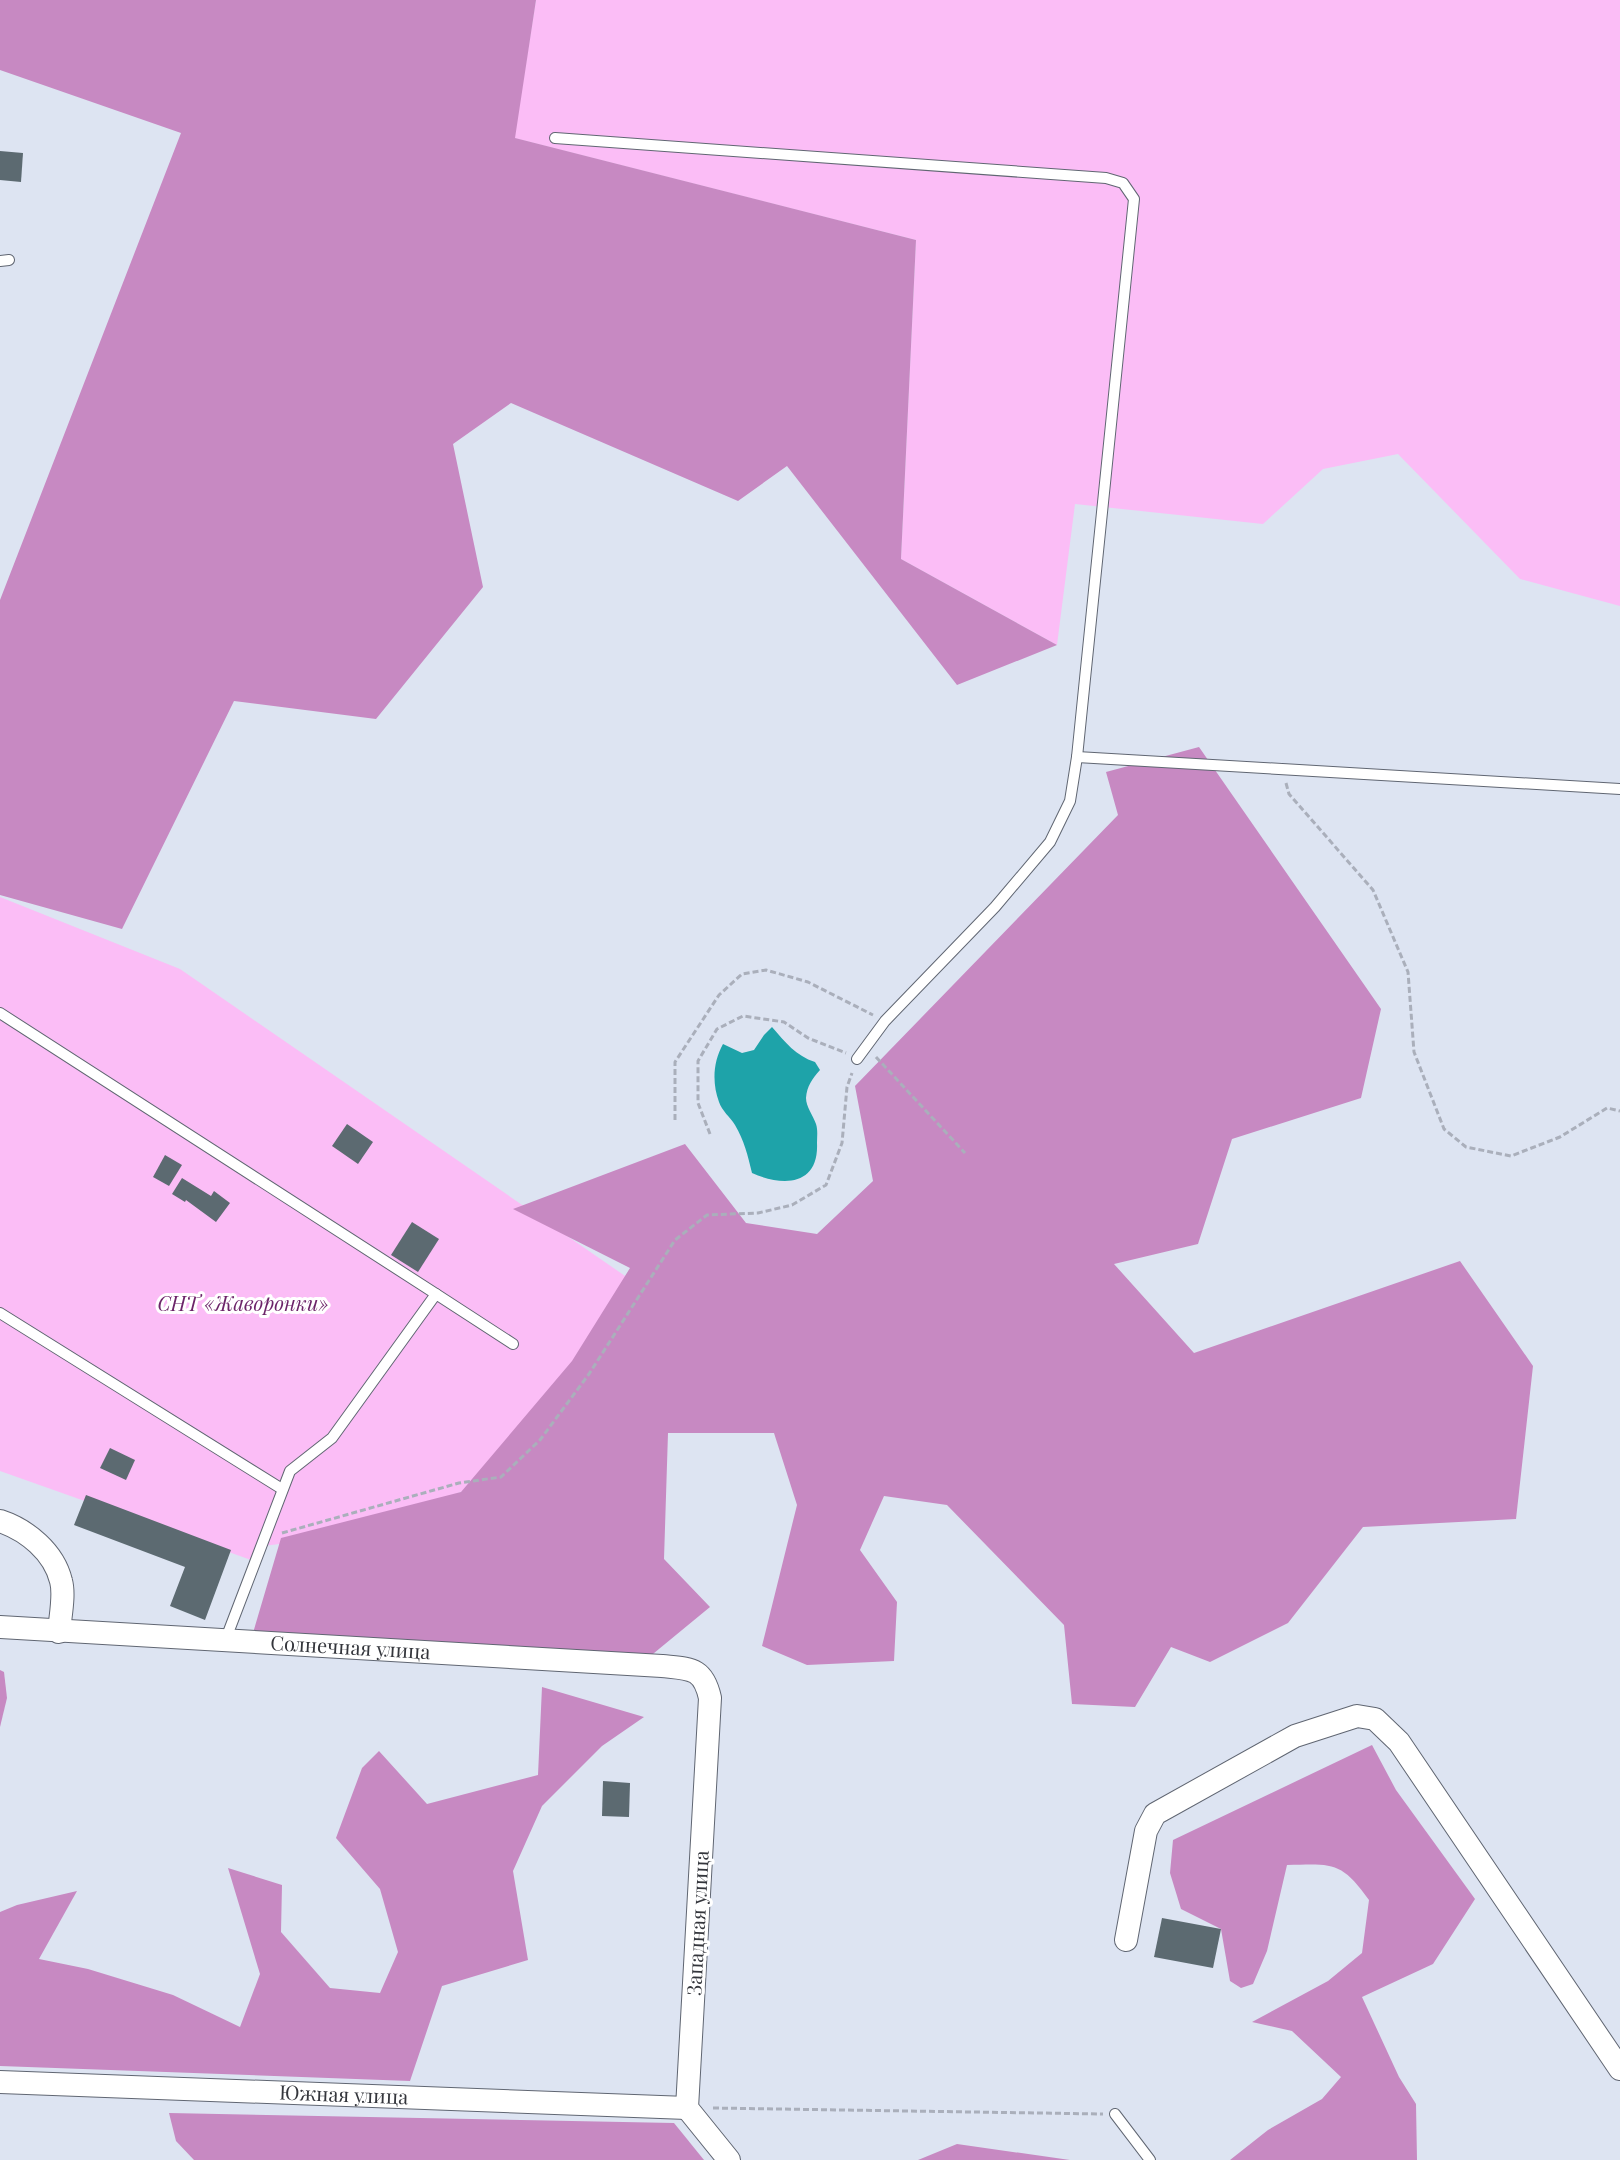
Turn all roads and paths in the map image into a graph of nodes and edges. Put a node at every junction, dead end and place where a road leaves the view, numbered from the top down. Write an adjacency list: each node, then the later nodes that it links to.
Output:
1 (555, 138): 2 (lane)
2 (1077, 758): 3 (lane); 6 (lane)
3 (1282, 771): 4 (lane); 9 (path)
4 (1620, 789)
5 (0, 1013): 13 (lane)
6 (885, 1021): 7 (lane); 10 (path)
7 (866, 1046): 8 (lane); 12 (path)
8 (857, 1059): 11 (path); 18 (path)
9 (1620, 1111)
10 (675, 1119)
11 (710, 1134)
12 (965, 1153)
13 (436, 1294): 15 (lane); 16 (lane)
14 (0, 1313): 16 (lane)
15 (513, 1344)
16 (282, 1489): 18 (lane)
17 (0, 1521): 20 (street)
18 (262, 1539): 21 (lane)
19 (0, 1628): 20 (street, Солнечная улица)
20 (59, 1632): 21 (street, Солнечная улица)
21 (225, 1641): 22 (street, Солнечная улица)
22 (701, 1674): 26 (street, Западная улица)
23 (1126, 1940): 24 (street)
24 (1620, 2069)
25 (0, 2082): 26 (street, Южная улица)
26 (687, 2108): 27 (path); 28 (street)
27 (1115, 2114): 29 (lane)
28 (729, 2160)
29 (1150, 2160)

